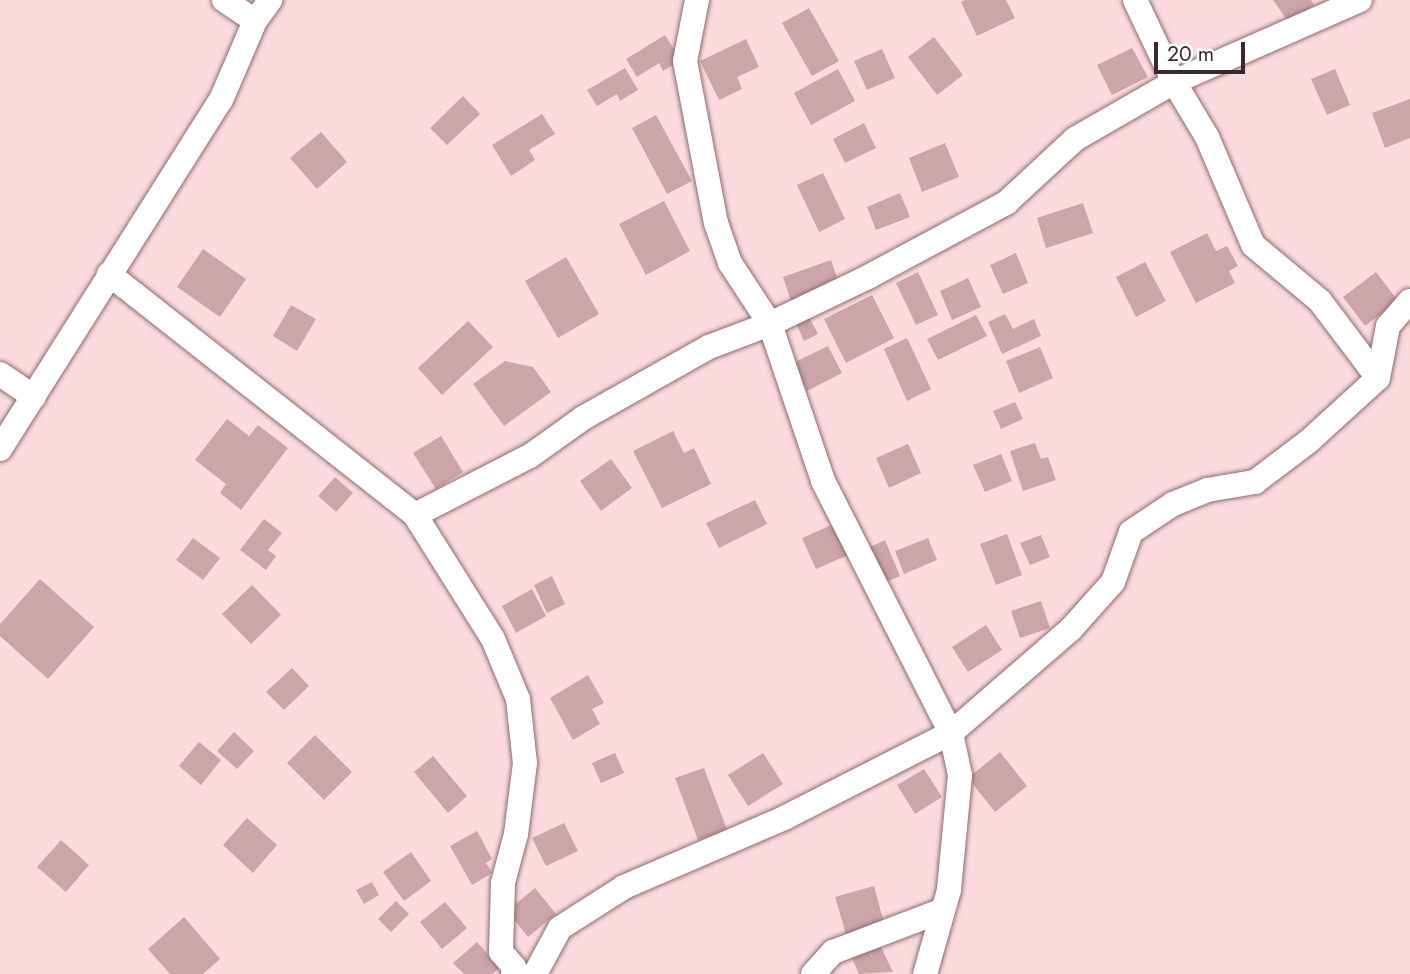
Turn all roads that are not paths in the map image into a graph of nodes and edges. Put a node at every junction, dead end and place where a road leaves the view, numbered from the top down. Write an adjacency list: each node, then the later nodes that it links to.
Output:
1 (223, 0): 6 (street)
2 (270, 0): 6 (street)
3 (697, 0): 10 (street)
4 (1135, 0): 7 (street)
5 (1360, 0): 7 (street)
6 (255, 21): 8 (street)
7 (1174, 82): 10 (street); 12 (street)
8 (109, 274): 13 (street); 15 (street)
9 (1410, 301): 12 (street)
10 (770, 324): 15 (street); 16 (street)
11 (0, 374): 13 (street)
12 (1378, 378): 16 (street)
13 (34, 397): 14 (street)
14 (0, 449)
15 (415, 515): 18 (street)
16 (951, 733): 17 (street); 19 (street)
17 (941, 911): 20 (street); 21 (street)
18 (513, 974)
19 (535, 974)
20 (813, 974)
21 (925, 974)

